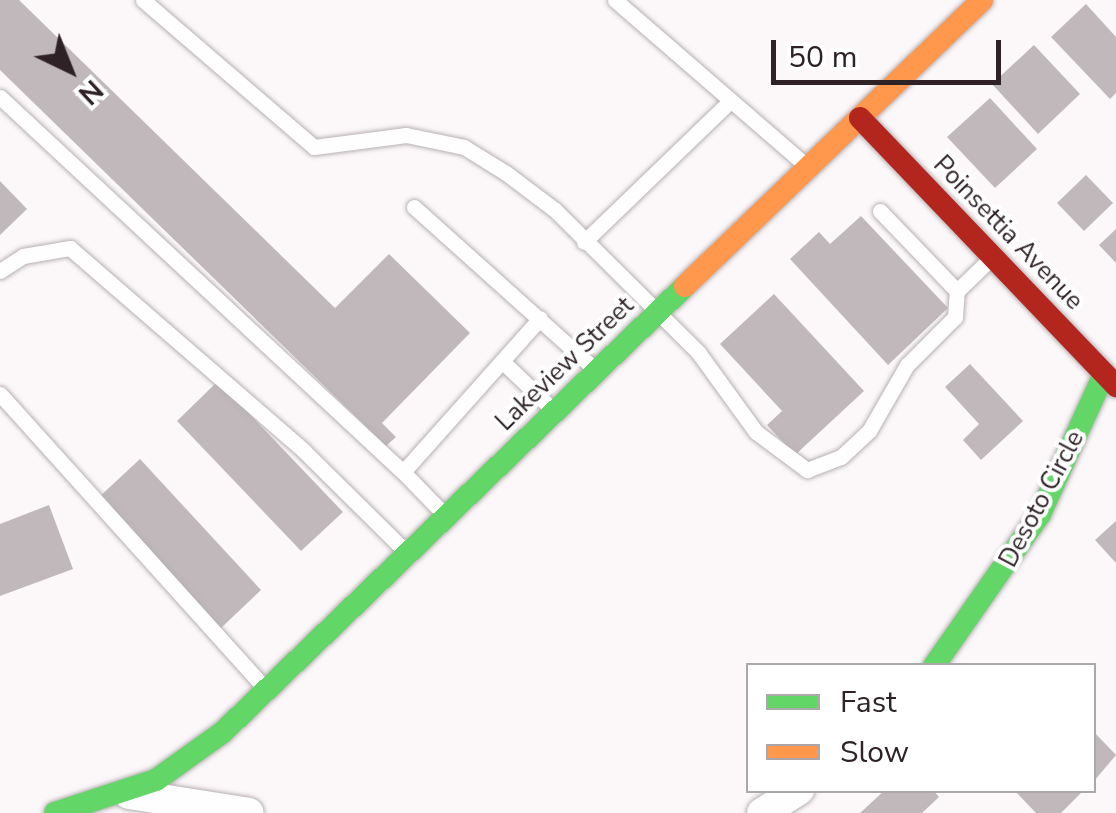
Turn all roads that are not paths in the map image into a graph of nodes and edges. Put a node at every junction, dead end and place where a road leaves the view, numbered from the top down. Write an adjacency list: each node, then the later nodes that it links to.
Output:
1 (142, 0): 10 (lane)
2 (615, 0): 5 (lane)
3 (982, 0): 6 (street, Lakeview Street)
4 (0, 97): 21 (lane)
5 (730, 100): 7 (lane); 10 (lane)
6 (860, 118): 7 (street, Lakeview Street); 11 (street, Poinsettia Avenue)
7 (808, 167): 14 (street, Lakeview Street)
8 (414, 207): 15 (lane)
9 (880, 211): 13 (lane)
10 (584, 242): 14 (lane)
11 (992, 256): 13 (lane); 18 (street, Poinsettia Avenue)
12 (0, 271): 23 (lane)
13 (957, 291): 14 (lane)
14 (657, 313): 17 (street, Lakeview Street)
15 (540, 318): 16 (lane); 17 (lane)
16 (502, 360): 20 (lane); 21 (lane)
17 (598, 371): 20 (street, Lakeview Street)
18 (1110, 380): 24 (street, Desoto Circle)
19 (0, 394): 25 (lane)
20 (555, 412): 22 (street, Lakeview Street)
21 (402, 472): 22 (lane)
22 (447, 517): 23 (street, Lakeview Street)
23 (408, 554): 25 (street, Lakeview Street)
24 (936, 663)
25 (267, 690): 26 (street, Lakeview Street)
26 (185, 764): 28 (street, Lakeview Street); 29 (street, Lakeview Street)
27 (794, 793): 30 (street)
28 (119, 794): 29 (street); 31 (street, Lakeview Street)
29 (154, 804): 32 (street)
30 (766, 812)
31 (55, 813)
32 (249, 813)

